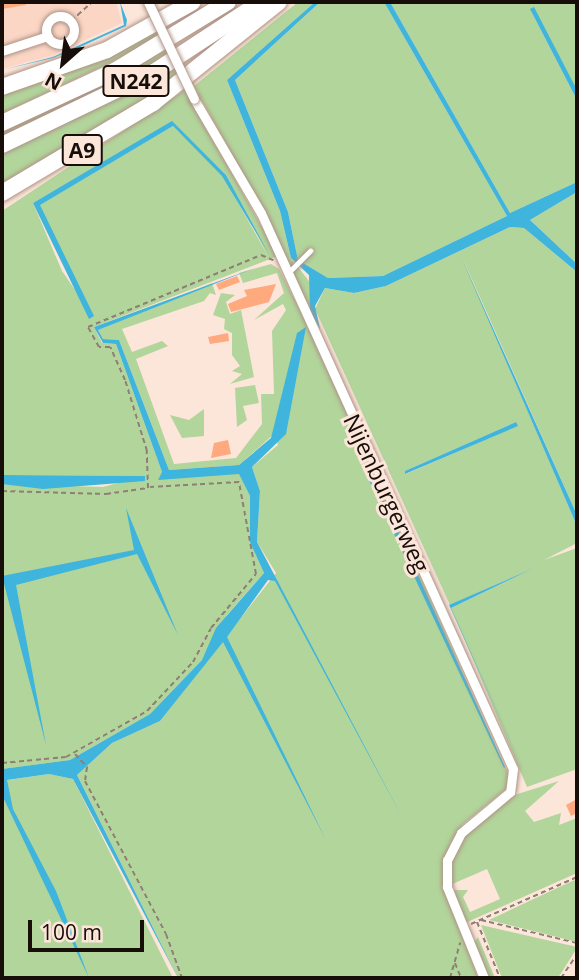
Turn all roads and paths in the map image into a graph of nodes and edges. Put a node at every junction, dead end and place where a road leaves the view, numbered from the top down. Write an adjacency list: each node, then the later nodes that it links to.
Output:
1 (92, 2): 7 (path)
2 (148, 2): 15 (street, Nijenburgerweg, bridge)
3 (193, 2): 10 (highway)
4 (228, 2): 11 (highway, N242)
5 (261, 2): 12 (highway, N242)
6 (279, 2): 13 (highway, A9)
7 (71, 21): 8 (street); 8 (street)
8 (48, 36): 9 (street)
9 (2, 51)
10 (2, 87)
11 (2, 123)
12 (2, 145)
13 (2, 194)
14 (310, 251): 16 (lane)
15 (284, 261): 16 (street, Nijenburgerweg); 17 (path)
16 (292, 269): 24 (street, Nijenburgerweg)
17 (148, 488): 18 (path); 19 (path)
18 (2, 491)
19 (75, 754): 20 (path); 28 (path)
20 (2, 762)
21 (577, 877): 22 (path)
22 (481, 920): 23 (path); 25 (path)
23 (477, 922): 24 (path); 32 (path)
24 (464, 928): 27 (path); 31 (street, Nijenburgerweg)
25 (577, 943)
26 (577, 954): 33 (path)
27 (455, 962): 29 (path); 30 (path)
28 (182, 978)
29 (450, 978)
30 (461, 978)
31 (484, 978)
32 (500, 978)
33 (561, 978)

